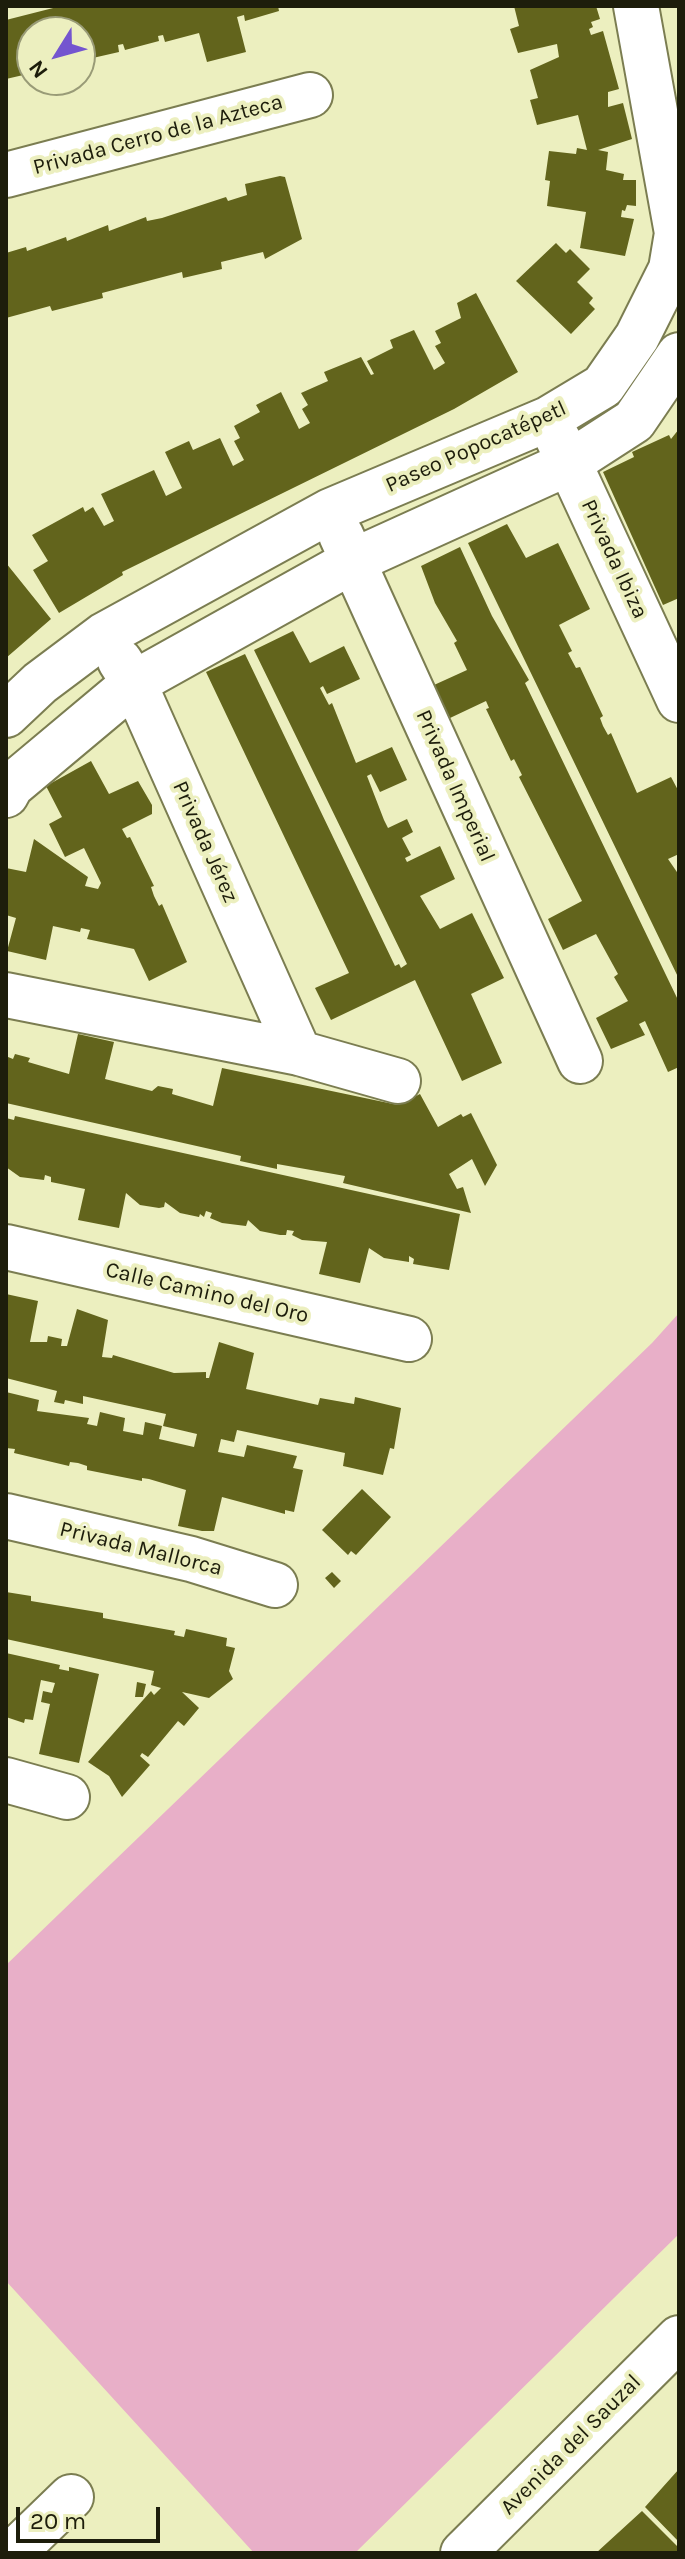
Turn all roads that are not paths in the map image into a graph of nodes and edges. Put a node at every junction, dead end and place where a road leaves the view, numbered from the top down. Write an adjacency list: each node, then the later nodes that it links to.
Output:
1 (642, 8): 4 (street, Paseo Popocatépetl)
2 (310, 95): 3 (street, Privada Cerro de la Azteca)
3 (6, 175)
4 (678, 233): 6 (street, Paseo Popocatépetl)
5 (679, 355): 7 (street)
6 (548, 419): 7 (street, Privada Ibiza); 8 (street, Paseo Popocatépetl)
7 (569, 463): 9 (street); 12 (street, Privada Ibiza)
8 (330, 511): 9 (street, Privada Imperial); 10 (street, Paseo Popocatépetl)
9 (353, 561): 11 (street); 17 (street, Privada Imperial)
10 (104, 635): 11 (street, Privada Jérez); 13 (street, Paseo Popocatépetl)
11 (134, 683): 14 (street); 16 (street, Privada Jérez)
12 (679, 700)
13 (6, 715)
14 (6, 795)
15 (6, 995): 16 (street)
16 (299, 1053): 18 (street)
17 (580, 1061)
18 (398, 1081)
19 (6, 1247): 20 (street, Calle Camino del Oro)
20 (409, 1339)
21 (6, 1516): 22 (street, Privada Mallorca)
22 (275, 1585)
23 (6, 1780): 24 (street)
24 (67, 1797)
25 (679, 2338): 28 (street, Avenida del Sauzal)
26 (71, 2497): 27 (street)
27 (13, 2553)
28 (463, 2553)

